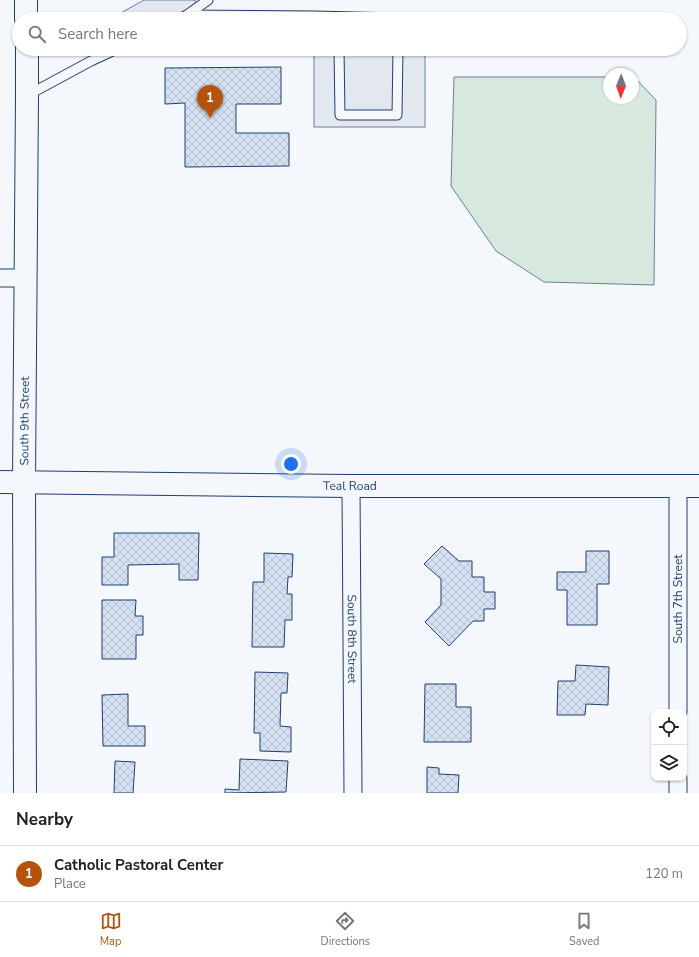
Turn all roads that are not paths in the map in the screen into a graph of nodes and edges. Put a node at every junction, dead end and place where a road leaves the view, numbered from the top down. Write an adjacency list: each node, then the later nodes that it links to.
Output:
1 (26, 0): 3 (street)
2 (208, 0): 4 (lane)
3 (26, 12)
4 (190, 12)
5 (27, 56): 9 (street, South 9th Street)
6 (102, 56): 9 (lane)
7 (339, 56): 8 (lane)
8 (398, 56)
9 (27, 96): 11 (street, South 9th Street)
10 (0, 278): 11 (street)
11 (25, 278): 13 (street, South 9th Street)
12 (0, 482): 13 (street, Teal Road)
13 (24, 482): 14 (street, Teal Road); 19 (street, South 9th Street)
14 (352, 486): 15 (street, Teal Road); 20 (street, South 8th Street)
15 (678, 486): 16 (street, Teal Road); 17 (street, South 7th Street)
16 (699, 486)
17 (678, 709)
18 (678, 781): 21 (street)
19 (25, 793)
20 (353, 793)
21 (678, 793)

